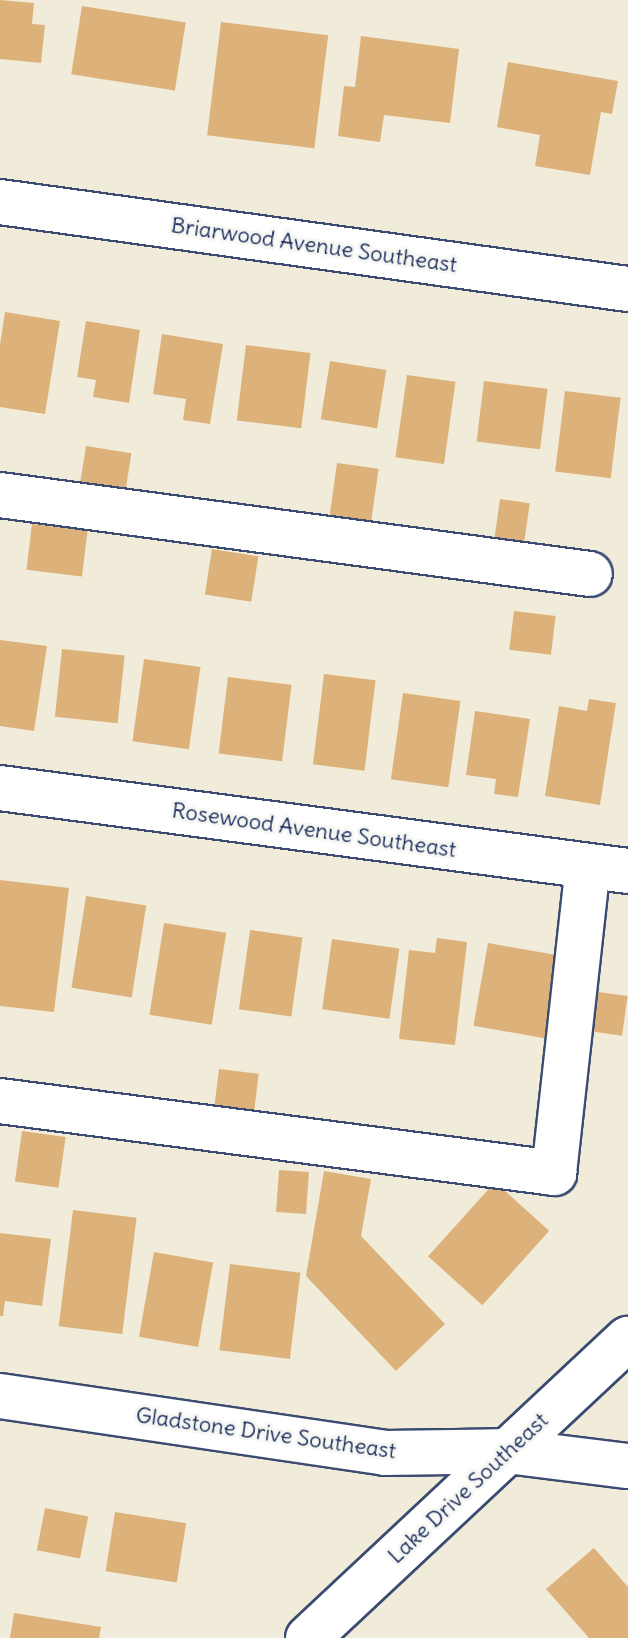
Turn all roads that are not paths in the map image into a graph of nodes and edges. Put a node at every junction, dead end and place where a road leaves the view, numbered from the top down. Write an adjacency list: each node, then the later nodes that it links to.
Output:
1 (0, 202): 2 (street, Briarwood Avenue Southeast)
2 (628, 289)
3 (0, 495): 4 (street)
4 (590, 574)
5 (0, 788): 6 (street, Rosewood Avenue Southeast)
6 (608, 869): 7 (street)
7 (0, 1101)
8 (628, 1339): 10 (street, Lake Drive Southeast)
9 (0, 1396): 10 (street, Gladstone Drive Southeast)
10 (507, 1451): 11 (street, Gladstone Drive Southeast); 12 (street, Lake Drive Southeast)
11 (628, 1466)
12 (308, 1638)

